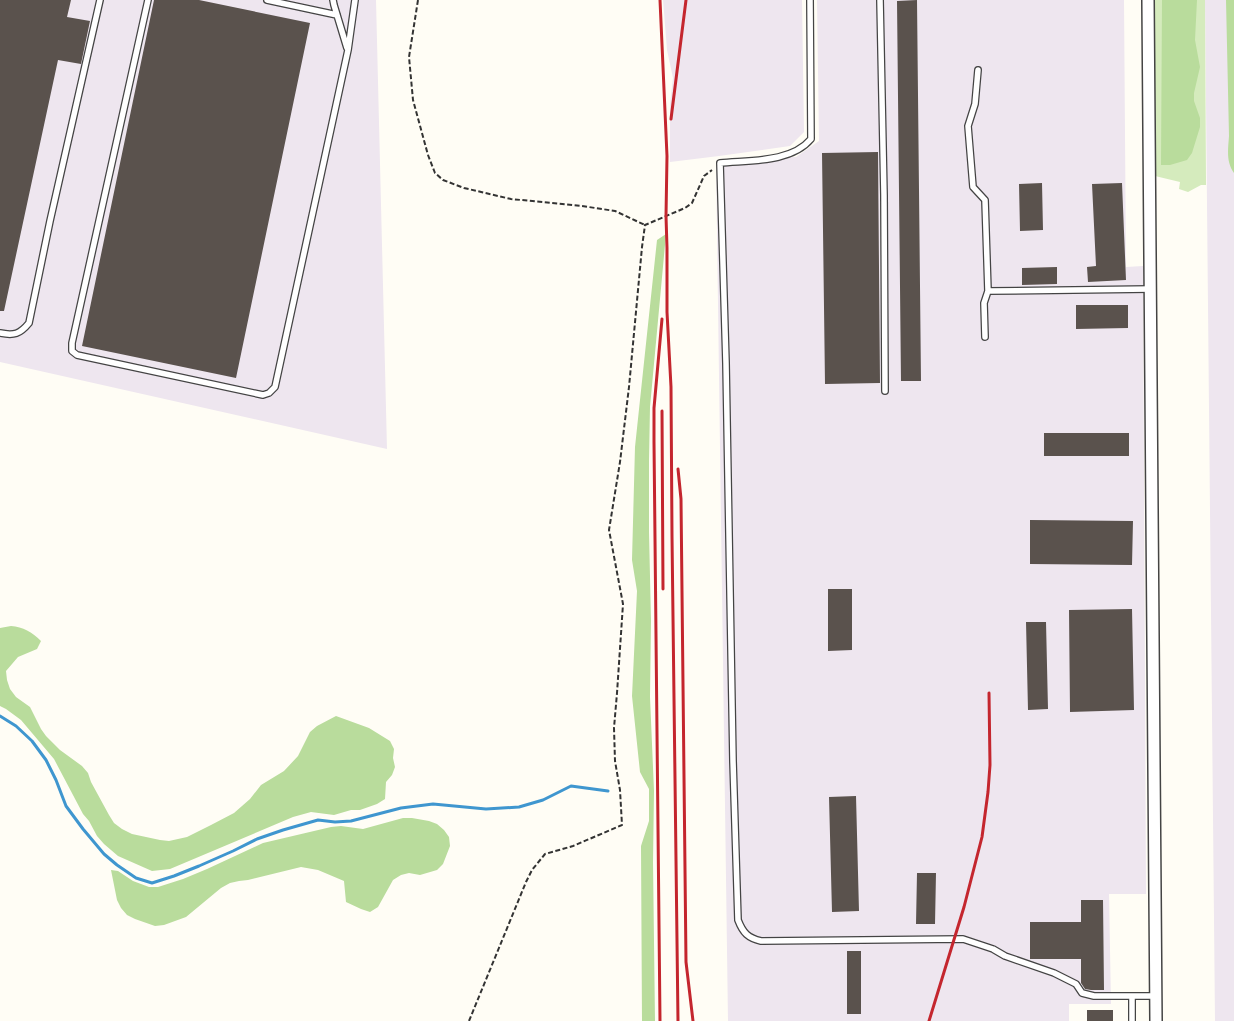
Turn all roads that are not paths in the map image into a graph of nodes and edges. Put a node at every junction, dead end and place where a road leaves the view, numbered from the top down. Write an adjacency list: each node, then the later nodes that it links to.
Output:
1 (100, 0): 14 (lane)
2 (148, 0): 10 (lane)
3 (267, 0): 9 (lane)
4 (333, 0): 9 (lane)
5 (355, 0): 10 (lane)
6 (810, 0): 17 (lane)
7 (880, 0): 16 (lane)
8 (1148, 0): 12 (street)
9 (337, 15): 10 (lane)
10 (348, 50)
11 (978, 70): 13 (lane)
12 (1151, 289): 13 (lane); 18 (street)
13 (988, 292): 15 (lane)
14 (0, 333)
15 (985, 337)
16 (885, 391)
17 (1132, 996): 18 (lane); 19 (lane)
18 (1156, 996): 20 (street)
19 (1132, 1021)
20 (1156, 1021)

